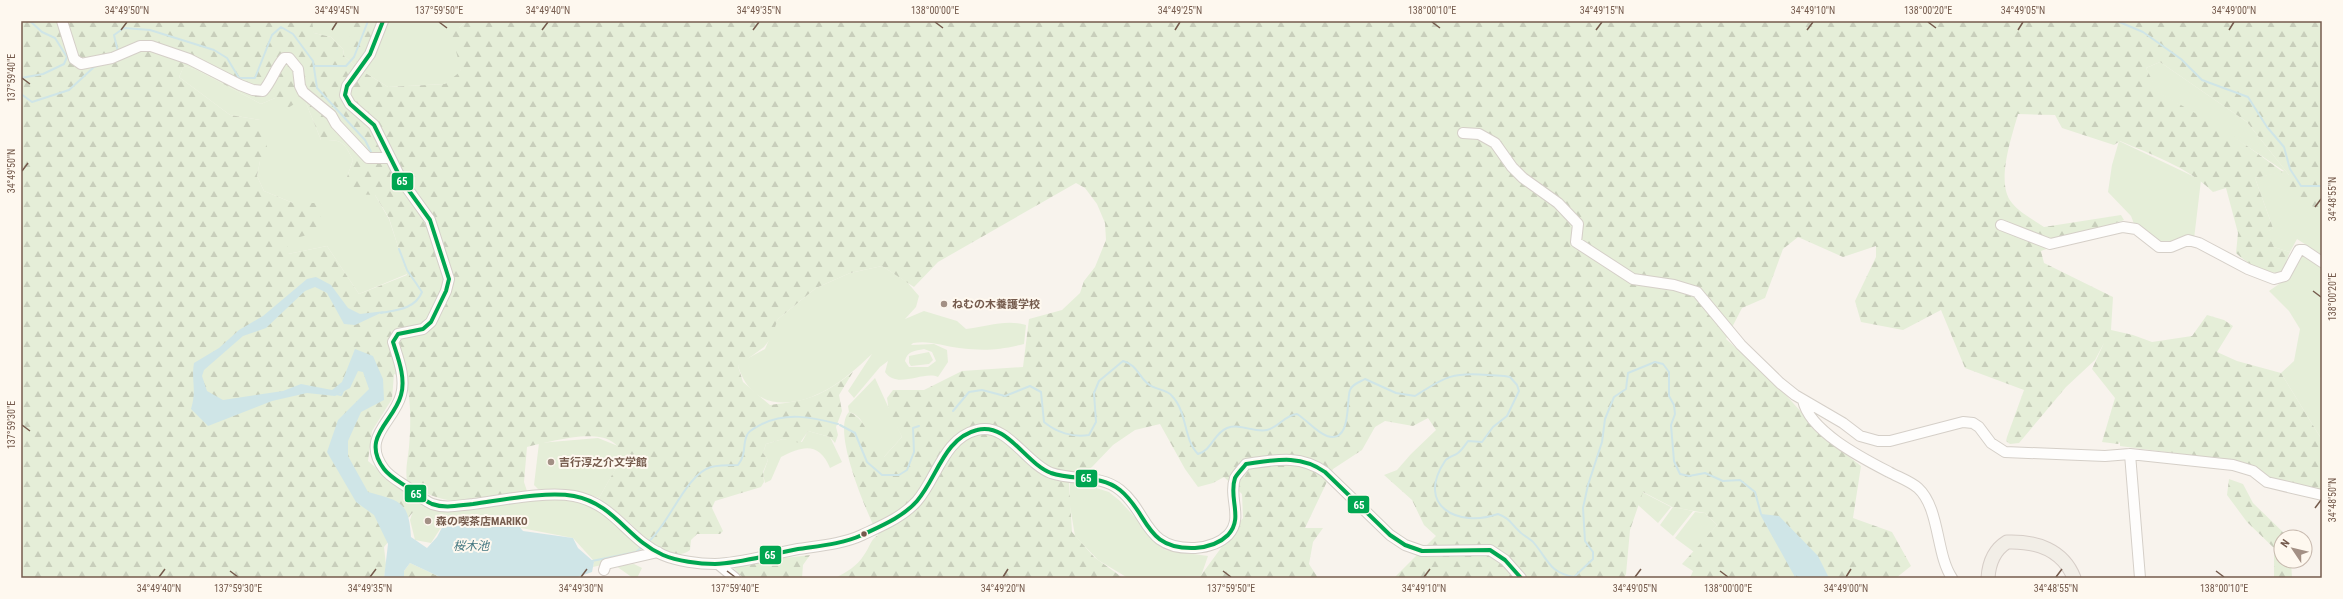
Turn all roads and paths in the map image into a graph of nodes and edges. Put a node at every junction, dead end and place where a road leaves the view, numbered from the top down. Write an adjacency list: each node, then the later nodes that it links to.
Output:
1 (62, 21): 4 (street)
2 (383, 21): 4 (street)
3 (1463, 133): 7 (street)
4 (389, 158): 10 (street)
5 (2001, 225): 6 (street)
6 (2322, 262)
7 (1803, 400): 8 (street); 15 (street)
8 (2130, 454): 9 (street); 18 (street)
9 (2322, 495)
10 (656, 551): 11 (street); 12 (street)
11 (718, 564): 13 (street); 14 (street)
12 (604, 570)
13 (735, 578)
14 (1521, 578)
15 (1952, 578)
16 (1988, 578): 17 (main road)
17 (2074, 578)
18 (2140, 578)

